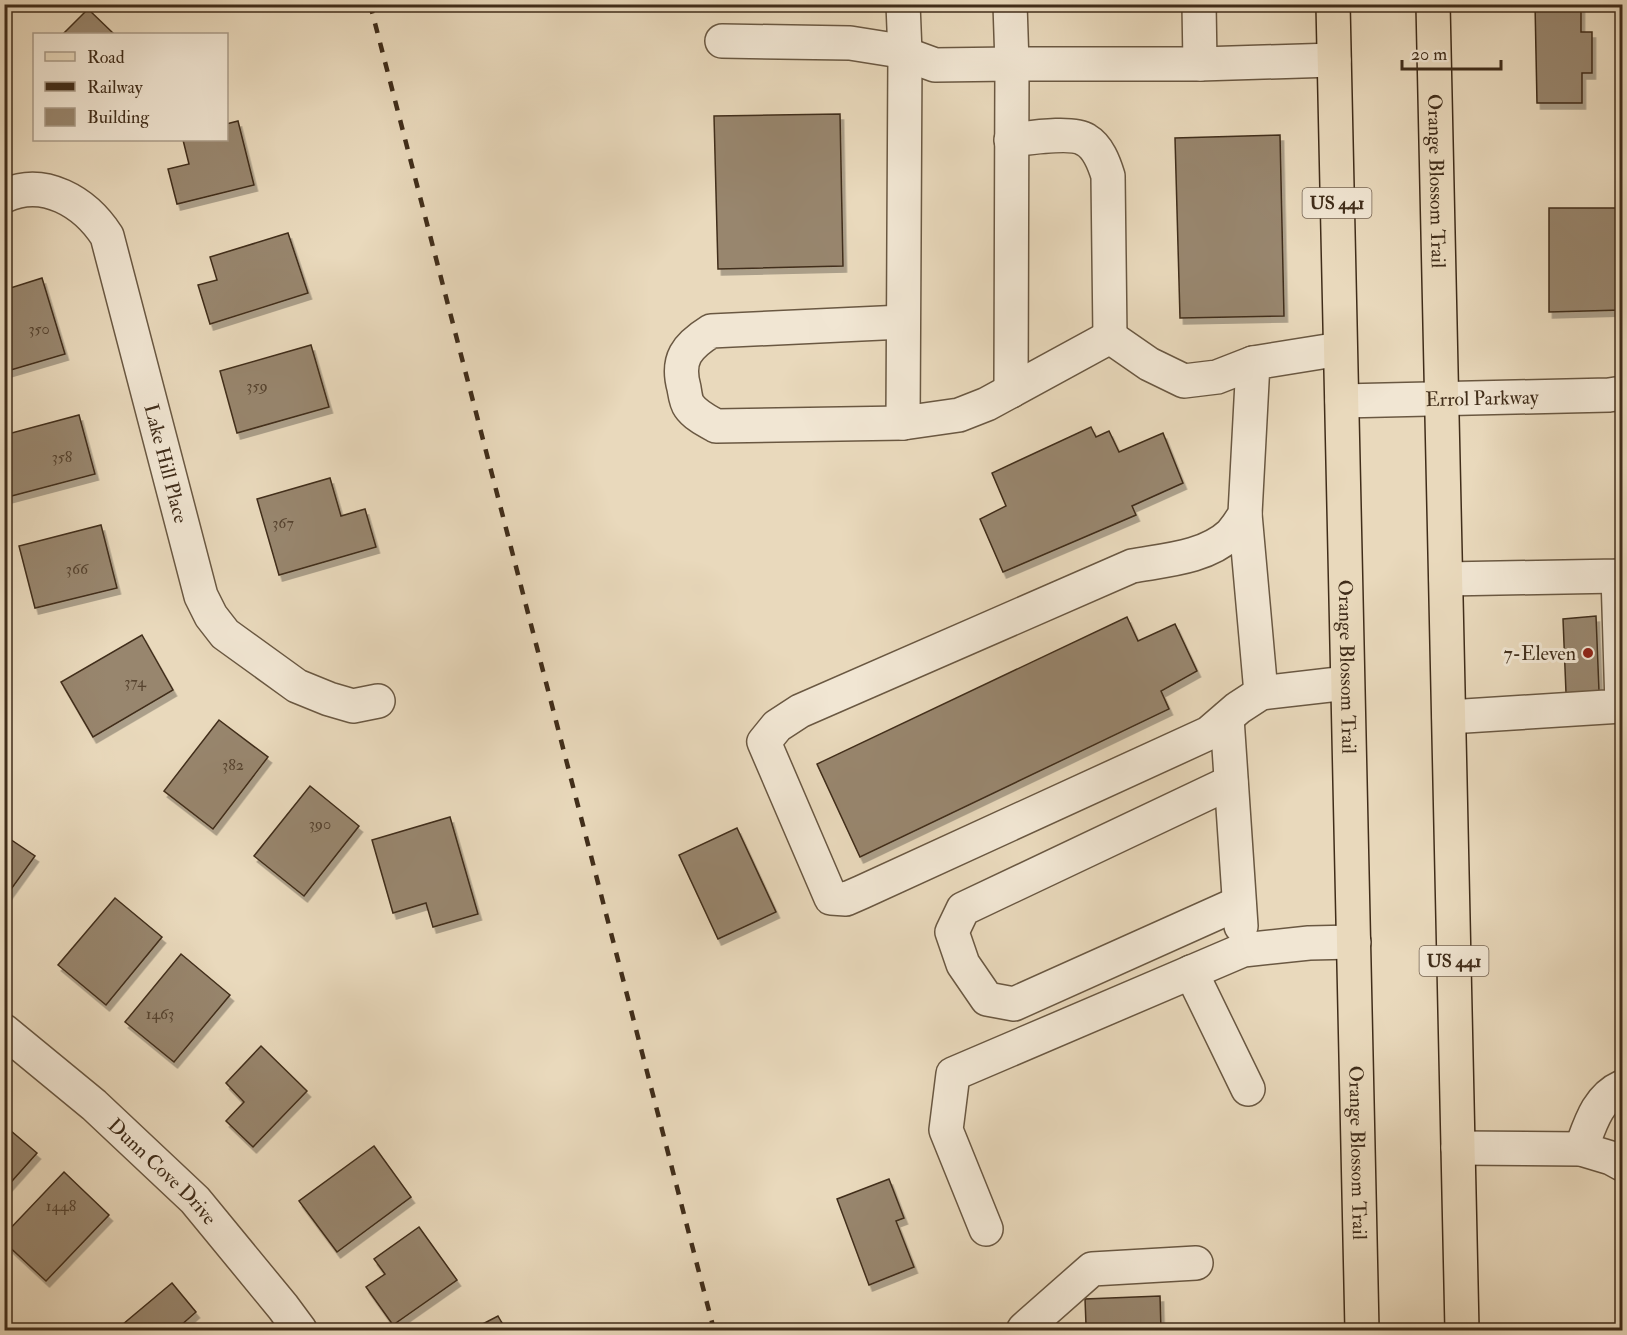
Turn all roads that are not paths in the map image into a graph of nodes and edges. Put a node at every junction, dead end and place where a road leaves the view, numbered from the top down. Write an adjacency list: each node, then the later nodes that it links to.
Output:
1 (903, 4): 7 (street)
2 (1010, 4): 9 (street)
3 (1199, 4): 10 (street)
4 (1333, 4): 8 (main road, Orange Blossom Trail / US 441)
5 (1432, 4): 19 (main road, Orange Blossom Trail / US 441)
6 (722, 41): 7 (street)
7 (905, 53): 9 (street); 13 (street)
8 (1334, 60): 10 (street); 15 (main road, Orange Blossom Trail / US 441)
9 (1012, 64): 10 (street); 11 (street)
10 (1200, 64)
11 (1011, 140): 14 (street); 17 (street)
12 (4, 196): 27 (street, Lake Hill Place)
13 (903, 322): 21 (street); 21 (street)
14 (1110, 337): 16 (street); 17 (street)
15 (1340, 349): 16 (street); 20 (main road, Orange Blossom Trail / US 441)
16 (1253, 363): 22 (street)
17 (1011, 391): 21 (street)
18 (1623, 393): 19 (street, Errol Parkway)
19 (1442, 399): 20 (street, Errol Parkway); 24 (main road, Orange Blossom Trail / US 441)
20 (1342, 401): 25 (main road, Orange Blossom Trail / US 441)
21 (903, 423)
22 (1245, 514): 26 (street); 29 (street)
23 (1620, 575): 24 (street); 28 (street)
24 (1446, 579): 28 (main road, Orange Blossom Trail / US 441)
25 (1347, 683): 26 (street); 32 (main road, Orange Blossom Trail / US 441)
26 (1261, 693): 29 (street)
27 (378, 701)
28 (1449, 717): 38 (main road, Orange Blossom Trail / US 441)
29 (1227, 718): 30 (street)
30 (1231, 782): 31 (street); 31 (street)
31 (1239, 903): 33 (street)
32 (1354, 942): 33 (street); 43 (main road, Orange Blossom Trail / US 441)
33 (1243, 950): 34 (street)
34 (1191, 972): 37 (street); 41 (street)
35 (4, 1031): 44 (street, Dunn Cove Drive)
36 (1623, 1087): 39 (street)
37 (1248, 1089)
38 (1458, 1148): 39 (street); 48 (main road, Orange Blossom Trail / US 441)
39 (1581, 1149): 40 (street)
40 (1623, 1164)
41 (987, 1229)
42 (1197, 1263): 45 (street)
43 (1361, 1280): 46 (main road, Orange Blossom Trail / US 441); 47 (main road)
44 (300, 1330)
45 (1024, 1330)
46 (1362, 1330)
47 (1382, 1330)
48 (1462, 1330)

